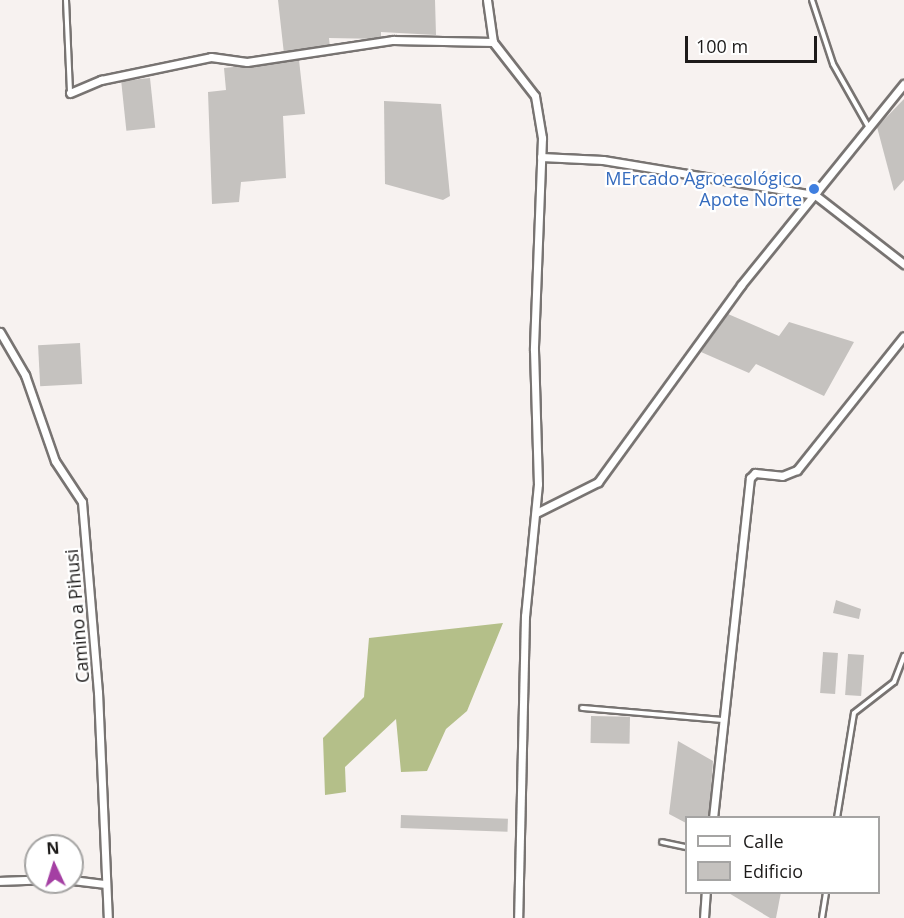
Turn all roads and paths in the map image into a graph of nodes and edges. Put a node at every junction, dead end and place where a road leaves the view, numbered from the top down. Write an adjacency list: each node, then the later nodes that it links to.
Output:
1 (66, 0): 6 (lane)
2 (487, 0): 4 (street)
3 (812, 0): 7 (lane)
4 (493, 42): 6 (street); 8 (street)
5 (904, 84): 7 (street)
6 (70, 93)
7 (868, 126): 9 (street)
8 (541, 157): 9 (street); 13 (street)
9 (815, 195): 10 (street); 13 (street)
10 (904, 264)
11 (0, 332): 24 (street, Camino a Pihusi)
12 (904, 336): 16 (street)
13 (536, 513): 28 (street)
14 (904, 656): 18 (lane)
15 (582, 708): 16 (lane)
16 (724, 720): 17 (street)
17 (713, 816)
18 (837, 816)
19 (662, 842): 20 (lane)
20 (685, 848)
21 (24, 880): 22 (street)
22 (0, 881)
23 (84, 881): 24 (street)
24 (106, 884): 27 (street, Camino a Pihusi)
25 (706, 894): 29 (street)
26 (826, 894): 30 (lane)
27 (108, 918)
28 (518, 918)
29 (704, 918)
30 (822, 918)

